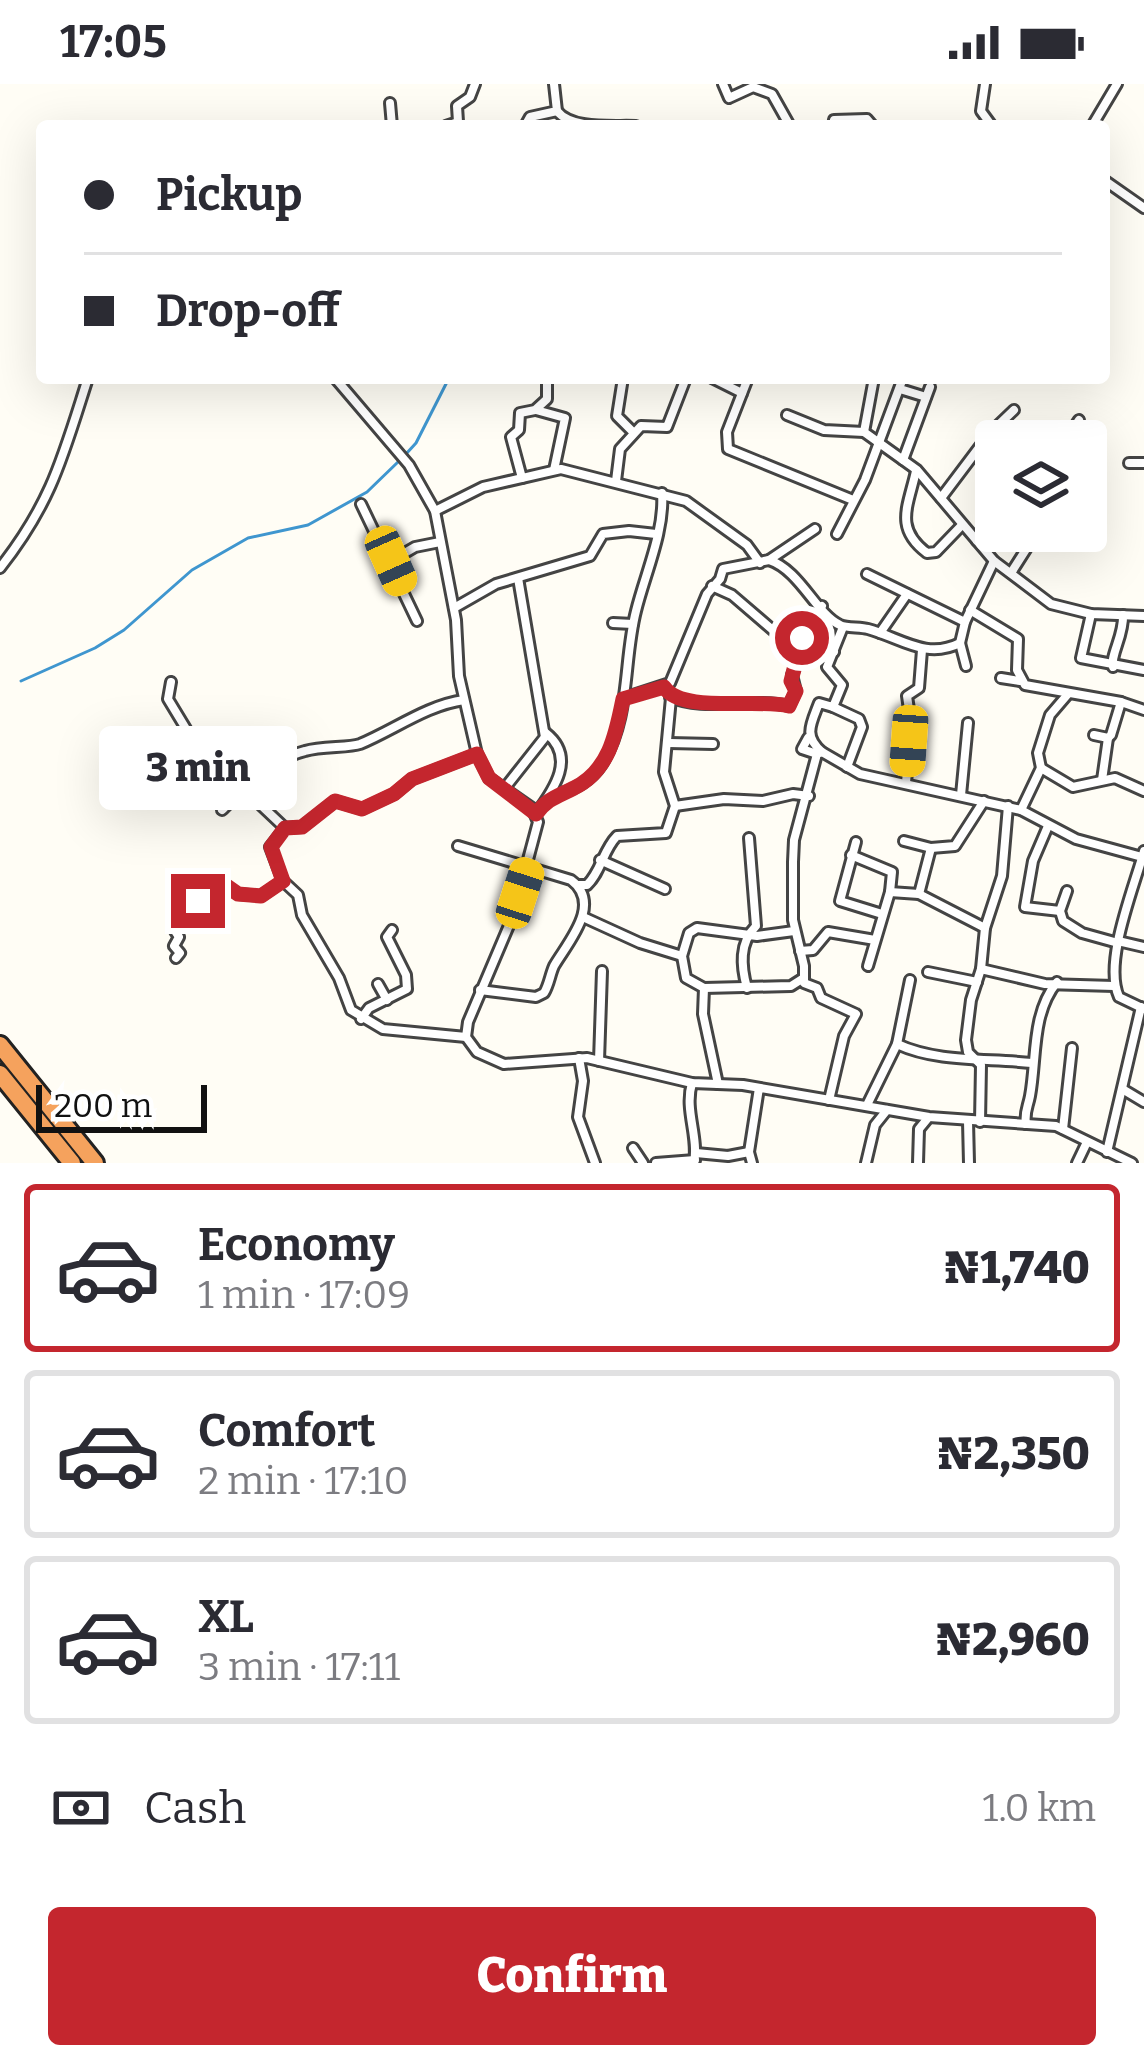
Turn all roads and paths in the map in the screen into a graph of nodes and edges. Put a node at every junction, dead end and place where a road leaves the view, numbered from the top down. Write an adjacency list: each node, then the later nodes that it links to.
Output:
1 (475, 84): 10 (street)
2 (554, 84): 7 (street)
3 (723, 84): 13 (street)
4 (986, 84): 8 (street)
5 (1117, 84): 18 (street)
6 (390, 104): 9 (street)
7 (557, 111): 11 (street); 12 (street)
8 (981, 111): 16 (street); 17 (street)
9 (391, 120)
10 (458, 120)
11 (529, 120)
12 (568, 120)
13 (787, 120)
14 (834, 120): 15 (street)
15 (868, 120)
16 (976, 120)
17 (988, 120)
18 (1096, 120)
19 (1110, 184): 20 (street)
20 (1144, 208)
21 (86, 384): 61 (street)
22 (339, 384): 49 (street)
23 (548, 384): 32 (street)
24 (622, 384): 36 (street)
25 (684, 384): 36 (street)
26 (724, 384): 31 (street)
27 (746, 384): 31 (street)
28 (873, 384): 35 (street)
29 (901, 384): 37 (street)
30 (904, 384): 38 (street)
31 (742, 393): 47 (street)
32 (535, 410): 41 (street); 43 (street)
33 (1014, 410): 46 (street)
34 (787, 415): 35 (street)
35 (861, 431): 37 (street)
36 (632, 432): 44 (street)
37 (880, 443): 38 (street); 47 (street)
38 (903, 460): 42 (street)
39 (1129, 463): 40 (street)
40 (1144, 464)
41 (554, 470): 43 (street); 44 (street)
42 (916, 470): 46 (street); 50 (street)
43 (522, 478): 49 (street)
44 (616, 482): 45 (street)
45 (662, 494): 53 (street); 59 (street)
46 (940, 498): 50 (street)
47 (853, 500): 52 (street)
48 (361, 504): 58 (street)
49 (435, 511): 55 (street)
50 (962, 525): 54 (street)
51 (815, 529): 59 (street)
52 (837, 534)
53 (652, 537): 64 (street); 76 (street)
54 (975, 539)
55 (440, 542): 58 (street); 68 (street)
56 (986, 552): 60 (street)
57 (1025, 552): 62 (street)
58 (391, 561): 73 (street)
59 (765, 561): 65 (street); 67 (street)
60 (994, 561): 62 (street); 69 (street)
61 (0, 568)
62 (1012, 573): 70 (street)
63 (867, 574): 66 (street)
64 (518, 578): 68 (street); 98 (street)
65 (712, 586): 79 (street); 89 (street)
66 (907, 594): 74 (street); 78 (street)
67 (822, 606): 77 (street); 79 (street)
68 (453, 608): 93 (street)
69 (970, 610): 74 (street); 87 (street)
70 (1091, 614): 71 (street); 84 (street)
71 (1123, 615): 72 (street); 84 (street)
72 (1144, 616)
73 (417, 620)
74 (965, 622): 80 (street)
75 (614, 623): 76 (street)
76 (633, 624): 92 (street)
77 (843, 627): 78 (street); 82 (street)
78 (880, 633): 81 (street)
79 (802, 638): 82 (street); 91 (street)
80 (960, 643): 81 (street); 83 (street)
81 (922, 650): 109 (street)
82 (834, 652): 95 (street)
83 (966, 666)
84 (1113, 667): 85 (street)
85 (1144, 670)
86 (1001, 678): 87 (street)
87 (1020, 681): 90 (street)
88 (170, 682): 107 (street)
89 (664, 687): 91 (street); 92 (street)
90 (1069, 693): 94 (street); 106 (street)
91 (671, 698): 101 (street)
92 (623, 699): 116 (street)
93 (464, 700): 104 (street); 110 (street)
94 (1121, 702): 96 (street); 100 (street)
95 (833, 707): 103 (street); 105 (street)
96 (1144, 710)
97 (968, 723): 114 (street)
98 (545, 732): 112 (street); 116 (street)
99 (1094, 735): 100 (street)
100 (1108, 738): 108 (street)
101 (669, 743): 102 (street); 118 (street)
102 (713, 744)
103 (819, 753): 105 (street); 115 (street)
104 (477, 754): 112 (street); 124 (street)
105 (847, 767): 109 (street)
106 (1041, 768): 108 (street); 121 (street)
107 (225, 769): 110 (street); 111 (street)
108 (1102, 780): 113 (street)
109 (906, 784): 114 (street)
110 (244, 786): 120 (street); 124 (street)
111 (194, 788)
112 (504, 789): 122 (street)
113 (1144, 791)
114 (961, 795): 117 (street)
115 (809, 796): 118 (street); 148 (street)
116 (549, 797): 122 (street)
117 (984, 800): 119 (street); 129 (street)
118 (675, 806): 132 (street)
119 (1008, 806): 121 (street); 146 (street)
120 (222, 809)
121 (1021, 810): 123 (street)
122 (536, 814): 133 (street)
123 (1048, 826): 130 (street); 143 (street)
124 (285, 828): 135 (street)
125 (749, 838): 149 (street)
126 (904, 841): 129 (street)
127 (856, 842): 131 (street)
128 (458, 846): 133 (street)
129 (931, 848): 141 (street)
130 (1143, 854): 134 (street)
131 (851, 855): 139 (street); 144 (street)
132 (600, 860): 136 (street); 137 (street)
133 (528, 870): 136 (street); 168 (street)
134 (1141, 876): 140 (street)
135 (283, 881): 155 (street); 171 (street)
136 (578, 885): 145 (street)
137 (665, 889)
138 (1067, 891): 143 (street)
139 (890, 892): 141 (street); 144 (street)
140 (1132, 893): 142 (street); 151 (street)
141 (920, 894): 146 (street)
142 (1144, 897)
143 (1060, 911): 151 (street)
144 (882, 914): 150 (street)
145 (583, 916): 154 (street); 168 (street)
146 (985, 928): 157 (street)
147 (392, 930): 169 (street)
148 (794, 931): 149 (street); 153 (street)
149 (747, 935): 154 (street); 167 (street)
150 (875, 940): 153 (street); 156 (street)
151 (1118, 942): 152 (street); 165 (street)
152 (1144, 947)
153 (800, 951): 160 (street)
154 (682, 956): 166 (street)
155 (176, 958)
156 (868, 966)
157 (981, 970): 162 (street); 164 (street)
158 (602, 971): 179 (street)
159 (928, 972): 162 (street)
160 (803, 977): 167 (street); 186 (street)
161 (910, 980): 174 (street)
162 (977, 982): 177 (street)
163 (378, 984): 169 (street)
164 (1050, 986): 165 (street); 180 (street)
165 (1114, 986): 170 (street)
166 (704, 988): 167 (street); 183 (street)
167 (747, 988)
168 (480, 990): 172 (street)
169 (387, 1000): 171 (street)
170 (1142, 1008): 173 (street)
171 (361, 1019): 172 (street)
172 (466, 1037): 178 (street)
173 (1139, 1040): 185 (street)
174 (897, 1044): 177 (street); 188 (street)
175 (0, 1045): 202 (highway)
176 (1072, 1048): 195 (street)
177 (974, 1056): 180 (street); 193 (street)
178 (579, 1058): 179 (street); 203 (street)
179 (599, 1061): 182 (street)
180 (1032, 1063): 194 (street)
181 (0, 1074): 201 (highway)
182 (692, 1083): 183 (street); 200 (street)
183 (718, 1084): 184 (street)
184 (759, 1088): 186 (street); 199 (street)
185 (1124, 1090): 187 (street); 198 (street)
186 (829, 1100): 188 (street)
187 (1144, 1102)
188 (870, 1103): 189 (street); 190 (street)
189 (888, 1109): 190 (street); 191 (street)
190 (879, 1117): 206 (street)
191 (929, 1117): 192 (street); 207 (street)
192 (968, 1121): 193 (street); 208 (street)
193 (980, 1122): 194 (street)
194 (1026, 1124): 195 (street)
195 (1063, 1129): 196 (street)
196 (1087, 1142): 198 (street); 209 (street)
197 (633, 1148): 204 (street)
198 (1107, 1153): 210 (street)
199 (750, 1158): 200 (street)
200 (695, 1159): 205 (street)
201 (72, 1163)
202 (95, 1163)
203 (595, 1163)
204 (643, 1163)
205 (656, 1163)
206 (866, 1163)
207 (918, 1163)
208 (969, 1163)
209 (1077, 1163)
210 (1132, 1163)

